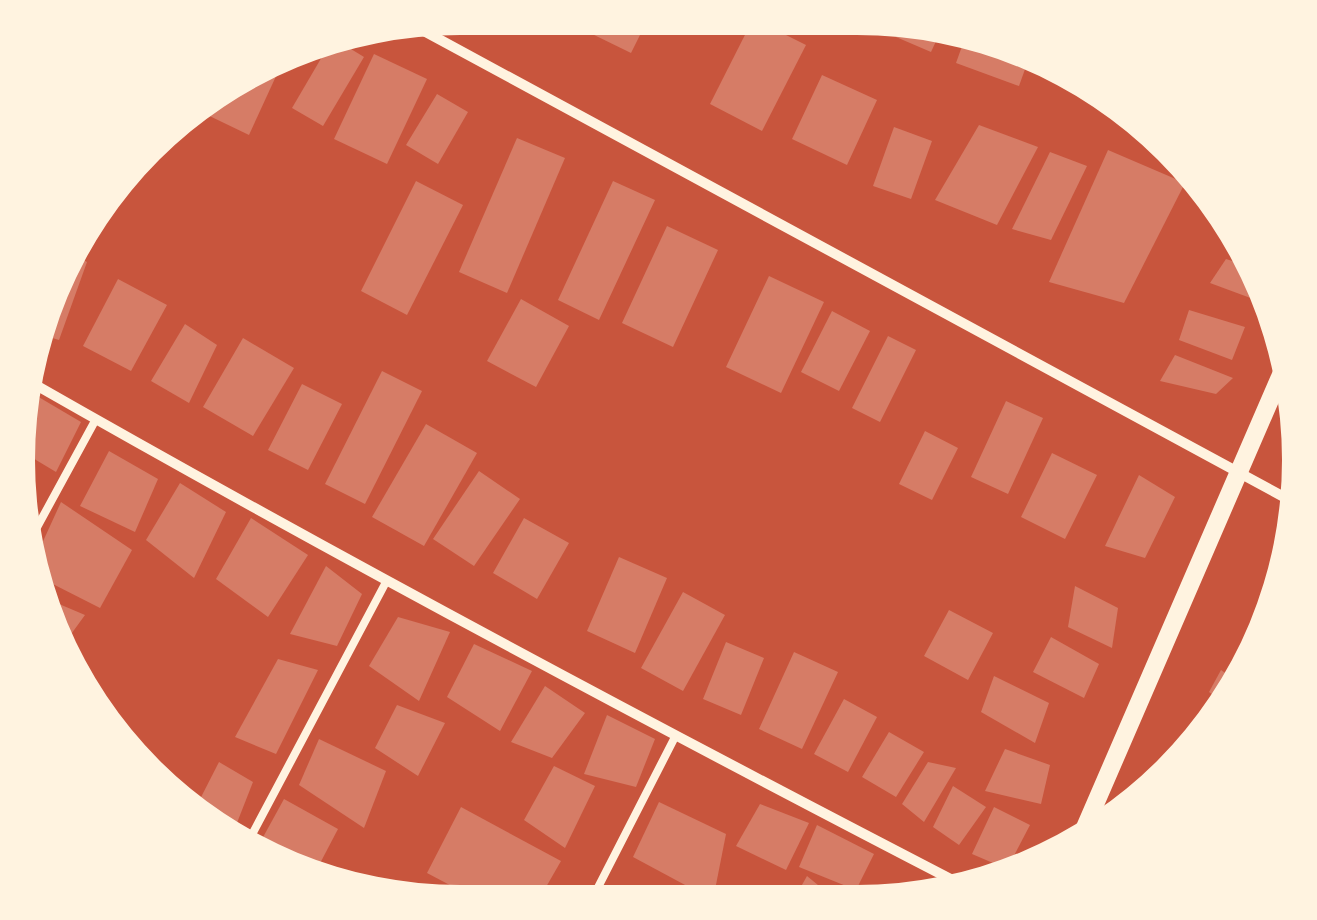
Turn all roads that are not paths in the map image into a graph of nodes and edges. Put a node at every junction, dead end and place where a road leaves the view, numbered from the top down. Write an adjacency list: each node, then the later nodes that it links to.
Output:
1 (433, 36): 5 (street)
2 (1275, 387): 5 (street)
3 (41, 388): 4 (street)
4 (96, 420): 7 (lane); 8 (street)
5 (1237, 470): 6 (street); 10 (street)
6 (1280, 495)
7 (40, 522)
8 (386, 582): 9 (street); 11 (lane)
9 (676, 737): 12 (street); 13 (lane)
10 (1090, 815)
11 (254, 831)
12 (946, 876)
13 (599, 885)

